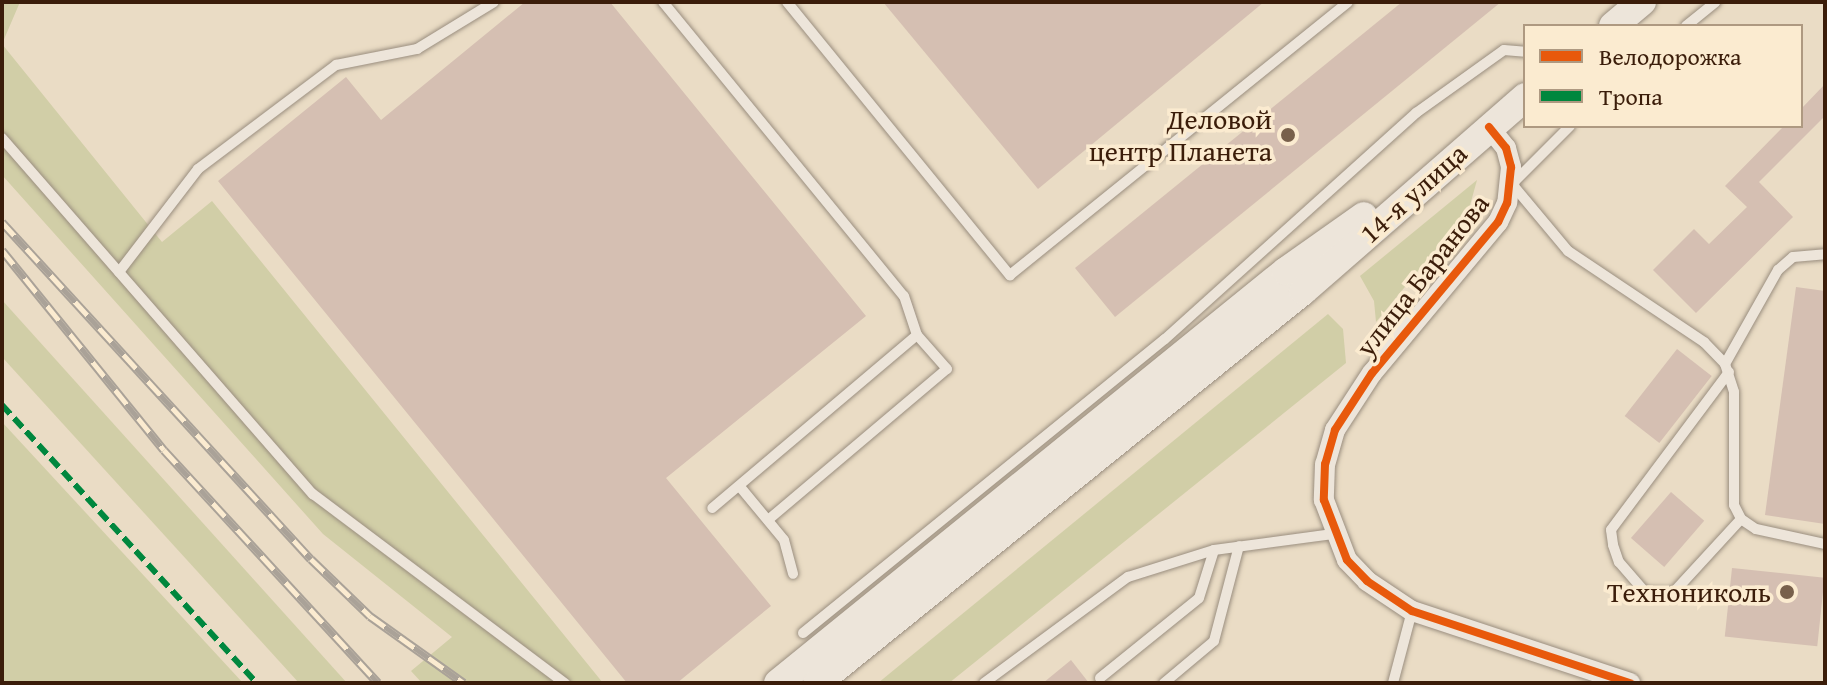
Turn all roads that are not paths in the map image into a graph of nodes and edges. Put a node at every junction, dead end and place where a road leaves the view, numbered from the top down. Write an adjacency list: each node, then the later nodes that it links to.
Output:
1 (494, 2): 16 (lane)
2 (663, 2): 18 (lane)
3 (787, 2): 4 (lane)
4 (1348, 2)
5 (1642, 2): 7 (main road)
6 (1716, 2): 8 (lane)
7 (1615, 24)
8 (1688, 24)
9 (1523, 52): 30 (lane)
10 (1523, 99): 11 (main road, 14-я улица)
11 (1489, 127): 14 (street, улица Баранова); 17 (main road, 14-я улица)
12 (1568, 128): 14 (lane)
13 (2, 138): 16 (lane)
14 (1512, 184): 19 (lane); 24 (street, улица Баранова)
15 (1825, 254): 19 (lane)
16 (119, 272): 32 (lane)
17 (1294, 281): 33 (main road); 34 (main road)
18 (917, 335): 20 (lane); 23 (lane)
19 (1727, 368): 22 (lane); 22 (lane)
20 (741, 488): 21 (lane); 23 (lane)
21 (712, 508)
22 (1741, 519): 25 (lane)
23 (768, 520): 28 (lane)
24 (1333, 534): 26 (lane); 29 (street, улица Баранова)
25 (1825, 544)
26 (1239, 546): 27 (lane); 36 (lane)
27 (1214, 550): 31 (lane); 35 (lane)
28 (793, 574)
29 (1412, 611): 37 (lane); 38 (street, улица Баранова)
30 (803, 633)
31 (1100, 678)
32 (565, 683)
33 (778, 683)
34 (817, 683)
35 (984, 683)
36 (1164, 683)
37 (1393, 683)
38 (1630, 683)

